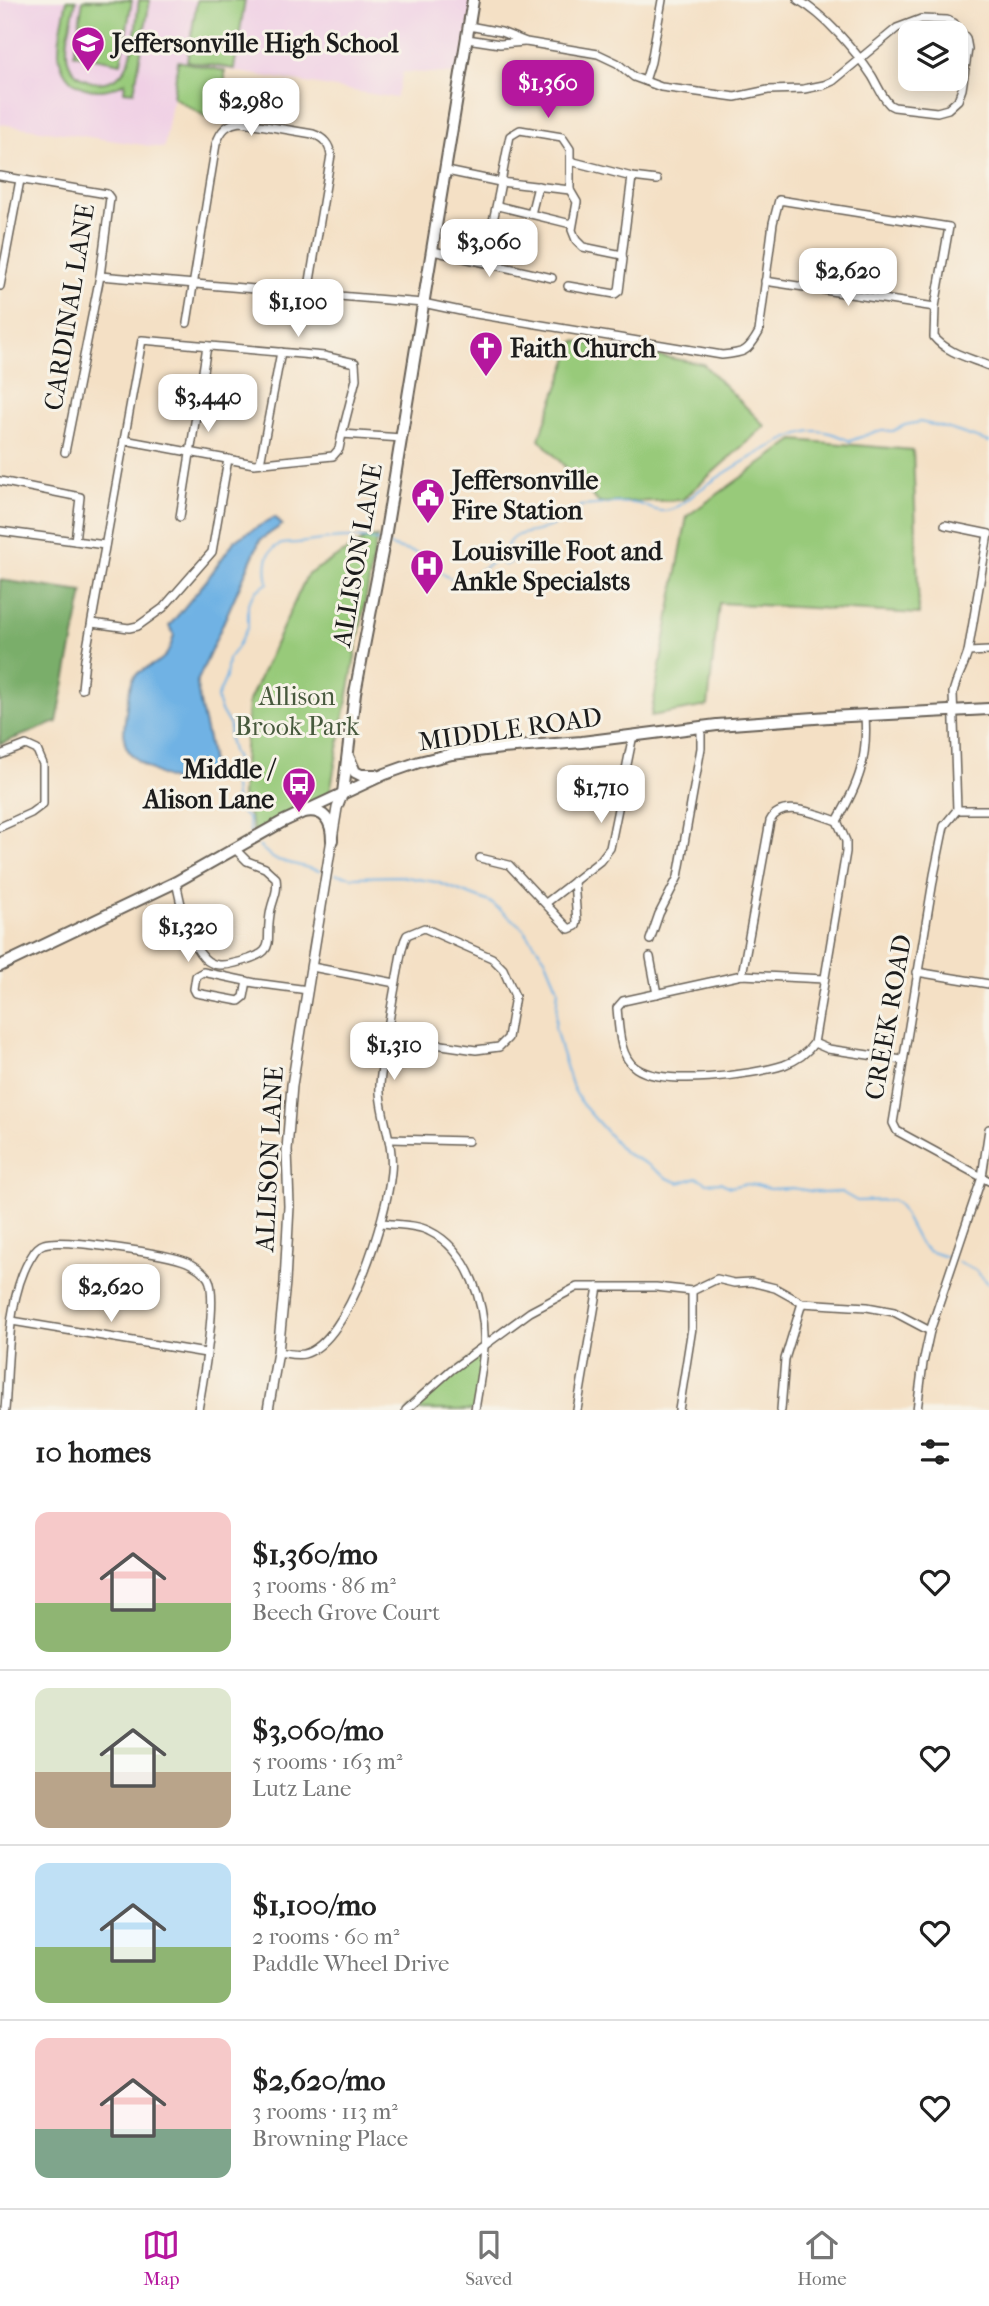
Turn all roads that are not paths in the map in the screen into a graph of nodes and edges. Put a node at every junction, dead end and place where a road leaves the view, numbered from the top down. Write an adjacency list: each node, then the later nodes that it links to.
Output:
1 (473, 0): 4 (main road, ALLISON LANE)
2 (662, 0): 8 (street)
3 (798, 0): 7 (street)
4 (469, 26): 5 (main road, ALLISON LANE); 6 (street)
5 (467, 39): 6 (street); 10 (main road, ALLISON LANE)
6 (526, 42): 8 (street)
7 (860, 60): 7 (street); 8 (street)
8 (645, 81)
9 (570, 161): 12 (street); 15 (street); 17 (street)
10 (447, 170): 15 (street); 22 (main road, ALLISON LANE)
11 (0, 176): 13 (street, CARDINAL LANE)
12 (632, 177): 14 (street); 23 (street)
13 (20, 180): 24 (street, CARDINAL LANE); 28 (street)
14 (657, 180)
15 (500, 182): 16 (street); 18 (street)
16 (538, 186): 17 (street); 19 (street)
17 (570, 190): 20 (street)
18 (498, 206): 19 (street); 21 (street)
19 (531, 214): 20 (street)
20 (571, 224): 23 (street)
21 (489, 237)
22 (433, 251): 25 (street); 31 (main road, ALLISON LANE)
23 (622, 255): 29 (street)
24 (100, 276): 27 (street); 40 (street, CARDINAL LANE)
25 (552, 278)
26 (765, 281): 31 (street); 32 (street); 32 (street)
27 (193, 284): 30 (street); 30 (street); 33 (street)
28 (0, 286)
29 (568, 286)
30 (308, 293): 31 (street)
31 (423, 303): 38 (main road, ALLISON LANE)
32 (935, 307): 36 (street)
33 (187, 323)
34 (207, 346): 35 (street); 39 (street); 41 (street)
35 (281, 352): 37 (street); 43 (street)
36 (989, 366)
37 (342, 434): 38 (street); 43 (street)
38 (402, 438): 61 (main road, ALLISON LANE)
39 (124, 440): 41 (street); 50 (street)
40 (65, 452)
41 (191, 452): 42 (street); 45 (street)
42 (228, 459): 43 (street); 51 (street)
43 (260, 463)
44 (0, 481): 49 (street)
45 (180, 517)
46 (945, 525): 48 (street)
47 (0, 531): 49 (street)
48 (988, 534): 53 (street)
49 (75, 541): 50 (street)
50 (105, 545): 51 (street)
51 (92, 624): 54 (street)
52 (989, 651): 53 (street)
53 (968, 652): 56 (street)
54 (82, 689)
55 (989, 709): 56 (main road, MIDDLE ROAD)
56 (954, 710): 57 (main road, MIDDLE ROAD); 64 (street)
57 (865, 716): 58 (main road, MIDDLE ROAD); 67 (street)
58 (701, 727): 59 (main road, MIDDLE ROAD); 75 (street)
59 (633, 735): 62 (main road, MIDDLE ROAD); 72 (street)
60 (0, 755): 68 (street)
61 (348, 755): 62 (main road); 63 (main road, ALLISON LANE)
62 (385, 774): 63 (main road, MIDDLE ROAD)
63 (343, 793): 66 (main road, MIDDLE ROAD); 69 (street, ALLISON LANE)
64 (957, 810): 65 (street); 79 (street, CREEK ROAD)
65 (989, 810)
66 (302, 813): 69 (main road); 70 (main road, MIDDLE ROAD)
67 (838, 821): 80 (street); 81 (street)
68 (0, 827)
69 (332, 840): 78 (street, ALLISON LANE)
70 (235, 849): 73 (main road, MIDDLE ROAD); 73 (street)
71 (480, 858): 74 (street)
72 (574, 881): 74 (street); 74 (street)
73 (176, 883): 77 (main road, MIDDLE ROAD)
74 (546, 903)
75 (650, 940)
76 (650, 957): 86 (street)
77 (0, 967)
78 (312, 967): 83 (street); 85 (street, ALLISON LANE)
79 (917, 972): 84 (street); 89 (street, CREEK ROAD)
80 (742, 975): 81 (street); 86 (street)
81 (824, 979): 88 (street)
82 (247, 981): 82 (street); 85 (street)
83 (396, 983): 87 (street); 87 (street)
84 (989, 984)
85 (308, 990): 101 (street, ALLISON LANE)
86 (657, 994): 88 (street)
87 (387, 1037): 91 (street)
88 (814, 1043): 89 (street)
89 (902, 1060): 93 (street, CREEK ROAD)
90 (989, 1129): 93 (street)
91 (390, 1139): 92 (street); 94 (street)
92 (468, 1141)
93 (985, 1179): 99 (street)
94 (382, 1223): 100 (street); 101 (street)
95 (598, 1287): 96 (street); 100 (street); 108 (street)
96 (692, 1291): 97 (street); 109 (street)
97 (802, 1303): 99 (street); 110 (street)
98 (12, 1321): 102 (street); 102 (street); 103 (street)
99 (930, 1331): 111 (street)
100 (484, 1347): 106 (street); 107 (street)
101 (278, 1352): 105 (street, ALLISON LANE)
102 (206, 1353): 104 (street)
103 (5, 1410)
104 (198, 1410)
105 (268, 1410)
106 (406, 1410)
107 (475, 1410)
108 (577, 1410)
109 (679, 1410)
110 (781, 1410)
111 (917, 1410)

